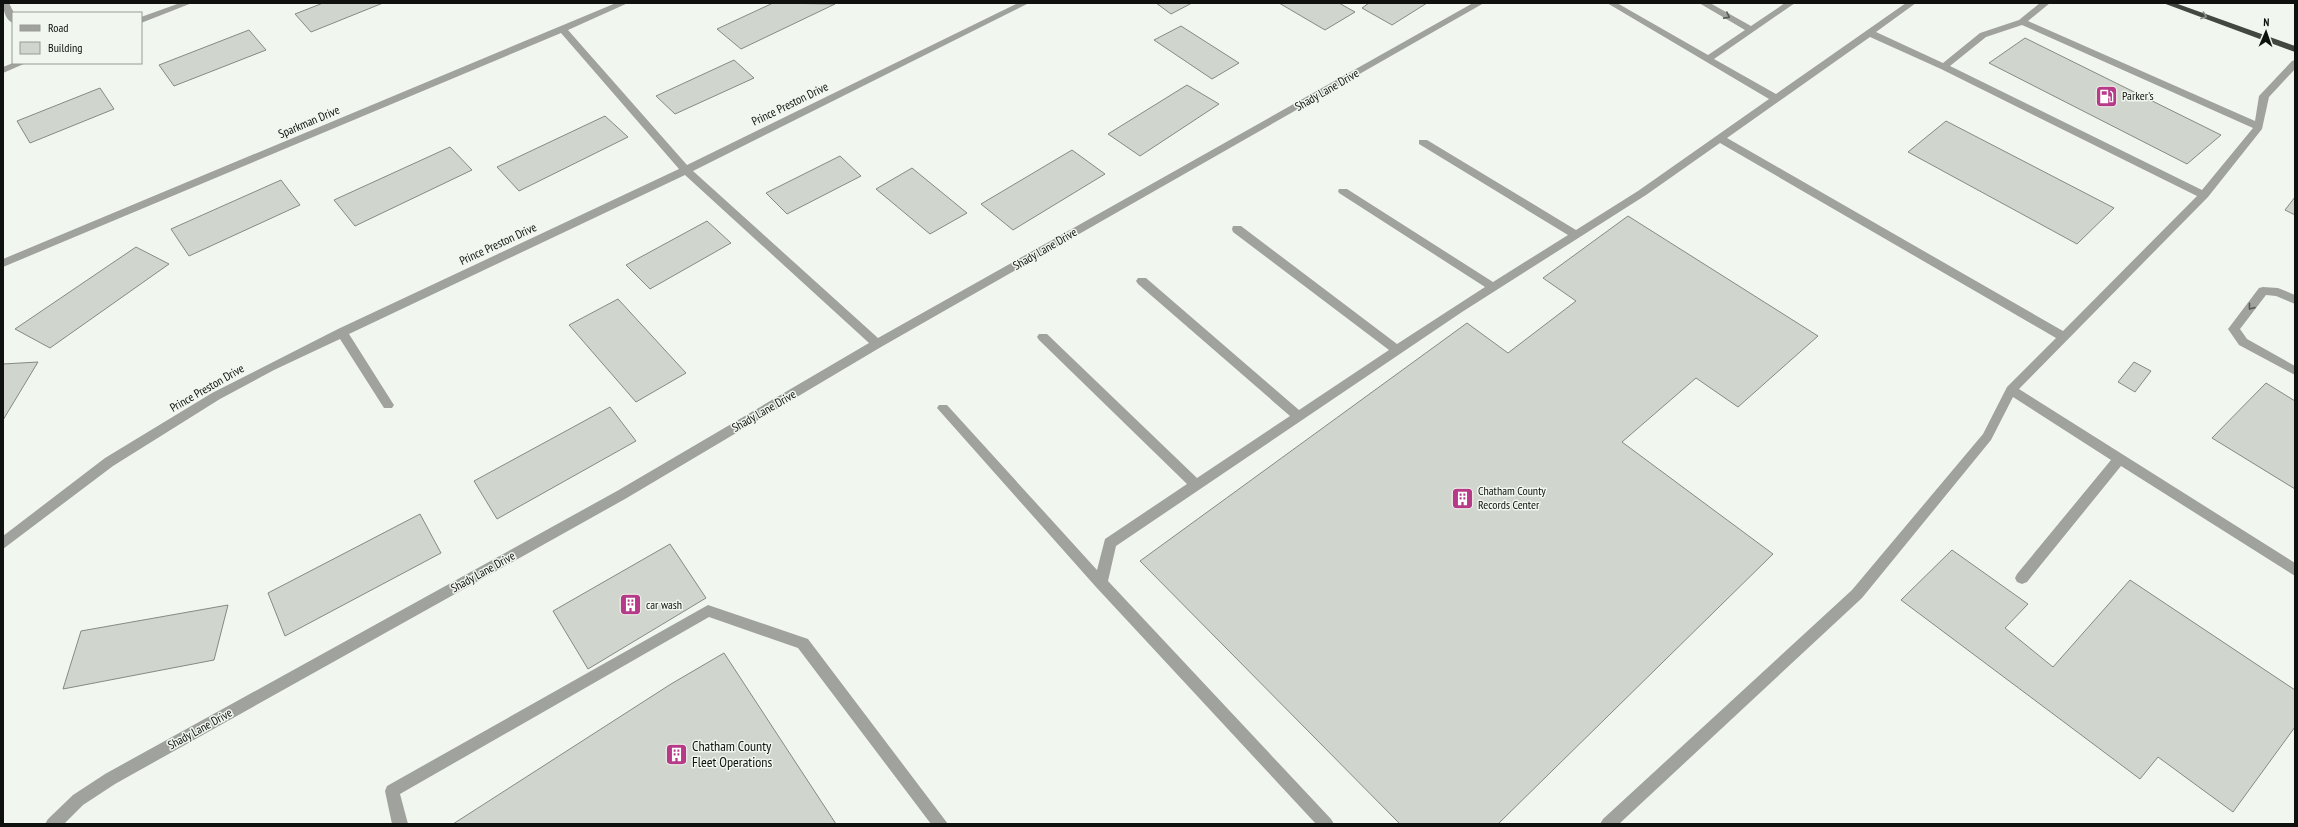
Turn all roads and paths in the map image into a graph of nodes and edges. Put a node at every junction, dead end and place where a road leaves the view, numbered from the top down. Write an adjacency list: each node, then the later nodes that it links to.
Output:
1 (5, 3): 12 (street)
2 (188, 3): 13 (street)
3 (624, 3): 15 (street, Sparkman Drive)
4 (1025, 3): 28 (street, Prince Preston Drive)
5 (1480, 3): 40 (street, Shady Lane Drive)
6 (1611, 3): 19 (street)
7 (1702, 3): 16 (street, one-way to 16)
8 (1791, 3): 16 (street)
9 (1912, 3): 17 (street)
10 (2046, 3): 14 (street)
11 (2167, 3): 18 (highway, one-way to 18)
12 (12, 18)
13 (142, 20)
14 (2022, 22): 22 (street); 25 (street)
15 (563, 29): 28 (street); 33 (street, Sparkman Drive)
16 (1751, 29): 19 (street)
17 (1870, 33): 22 (street); 24 (street)
18 (2295, 49)
19 (1708, 59): 24 (street)
20 (2295, 63): 25 (street)
21 (19, 64): 23 (street)
22 (1944, 66): 30 (street)
23 (3, 70)
24 (1777, 99): 26 (street)
25 (2259, 128): 30 (street)
26 (1720, 138): 32 (street); 39 (street)
27 (1423, 142): 32 (street)
28 (686, 170): 37 (street, Prince Preston Drive); 40 (street)
29 (1343, 191): 35 (street)
30 (2204, 195): 39 (street)
31 (1237, 229): 41 (street)
32 (1576, 235): 35 (street)
33 (3, 263)
34 (1142, 281): 46 (street)
35 (1493, 287): 41 (street)
36 (2295, 300): 42 (street, one-way to 42)
37 (342, 332): 44 (street); 49 (street, Prince Preston Drive)
38 (1043, 337): 48 (street)
39 (2064, 337): 43 (street)
40 (877, 344): 53 (street, Shady Lane Drive)
41 (1397, 350): 46 (street)
42 (2295, 371)
43 (2011, 390): 47 (street); 57 (street)
44 (388, 405)
45 (943, 408): 52 (street)
46 (1298, 416): 48 (street)
47 (2119, 459): 50 (street); 51 (street)
48 (1196, 485): 52 (street)
49 (3, 544)
50 (2295, 570)
51 (2022, 578)
52 (1101, 583): 56 (street)
53 (52, 824)
54 (400, 824): 55 (street)
55 (940, 824)
56 (1326, 824)
57 (1608, 824)

